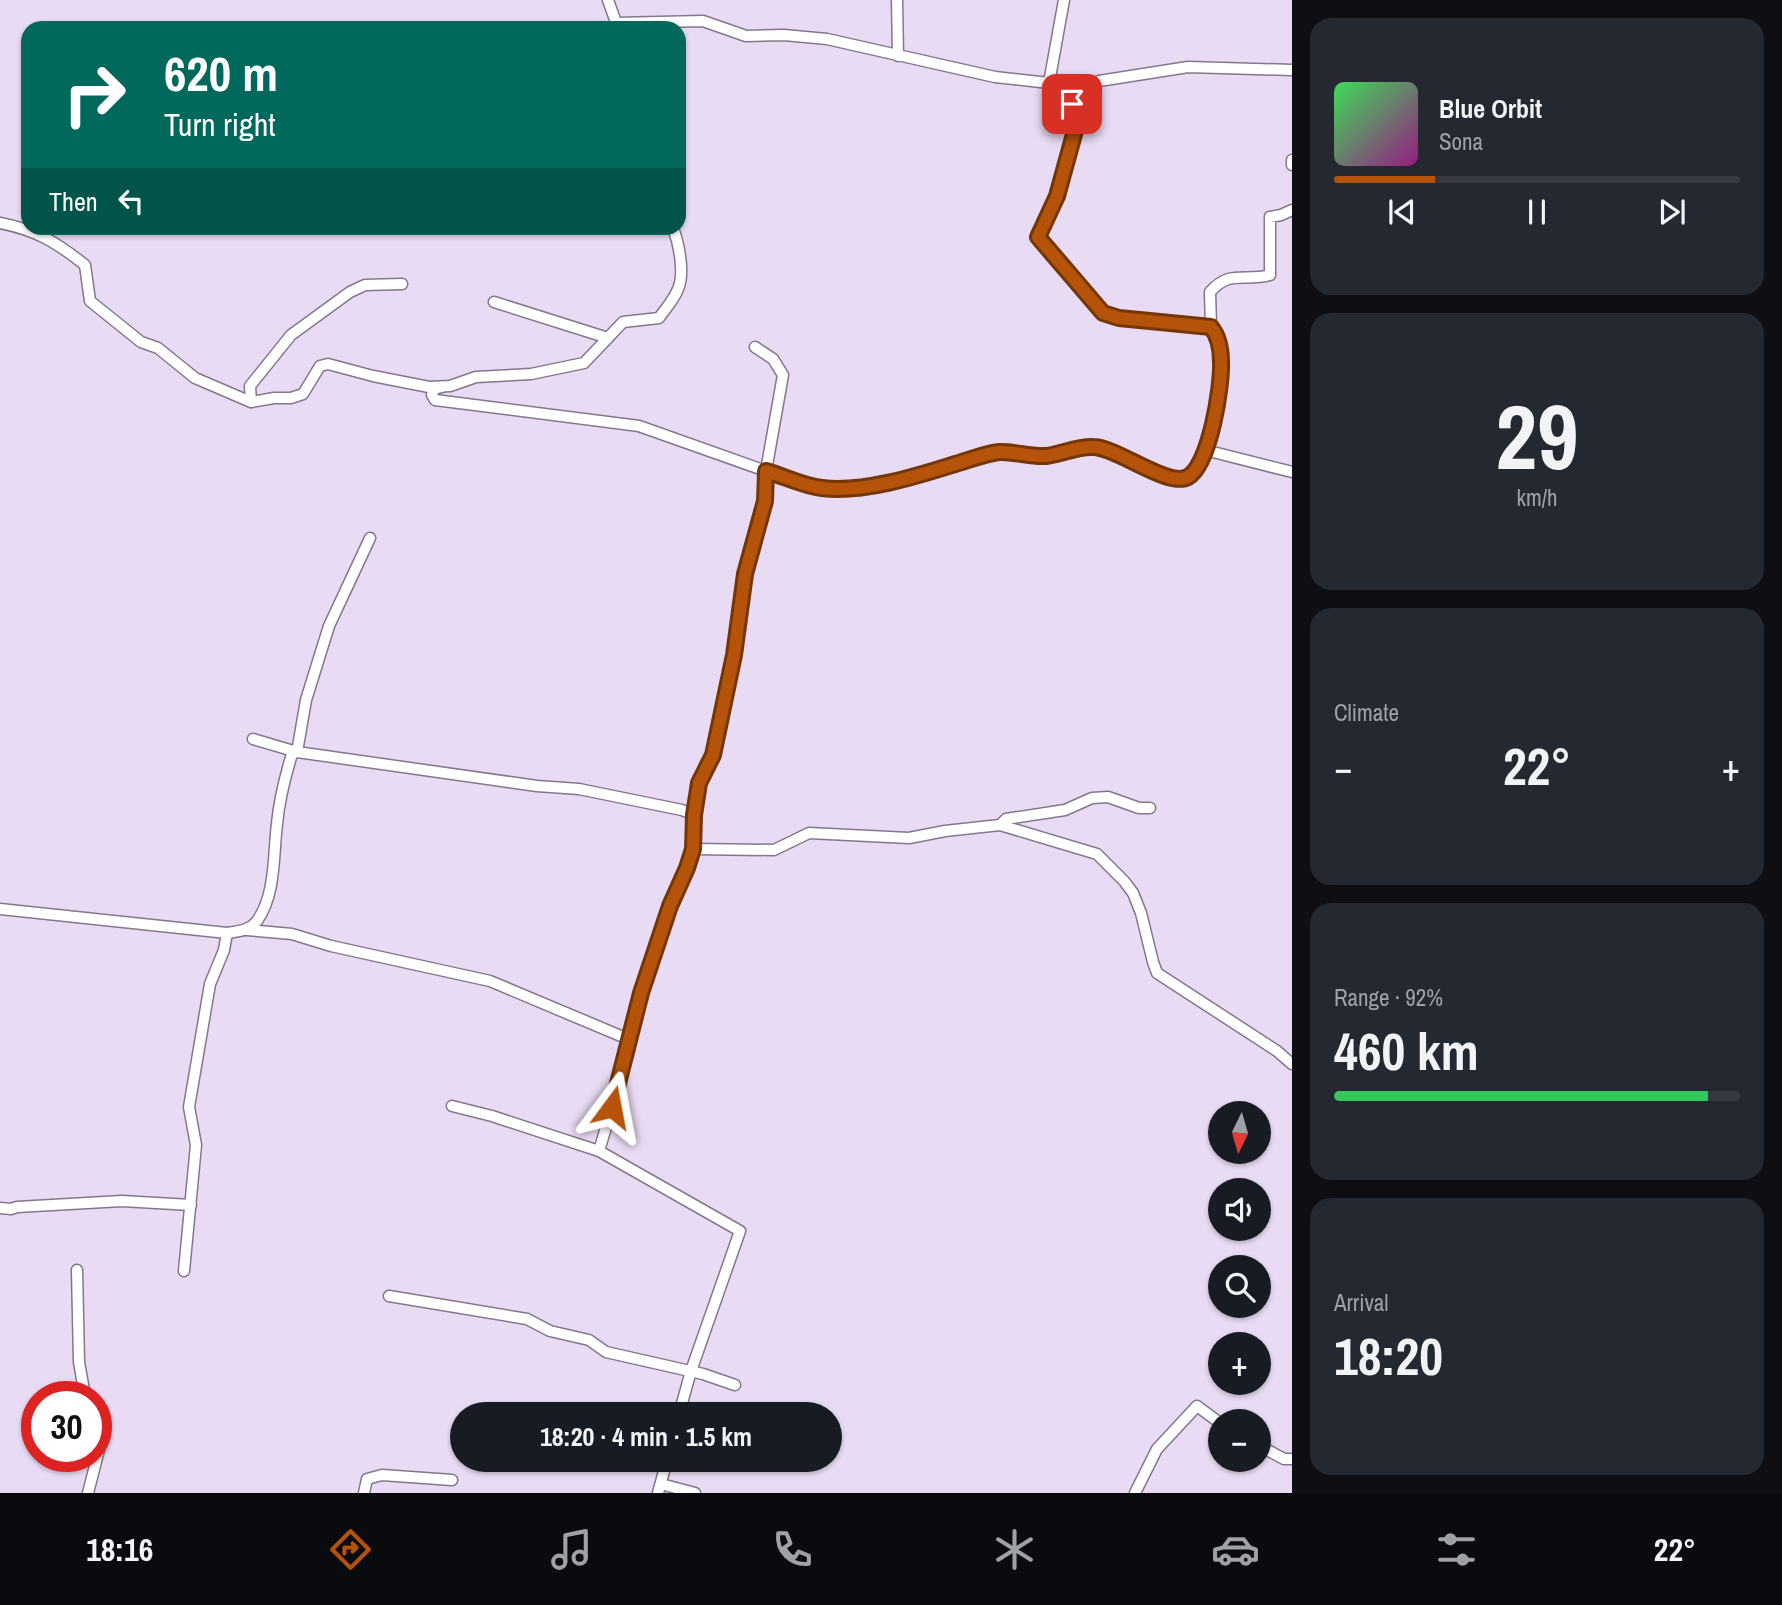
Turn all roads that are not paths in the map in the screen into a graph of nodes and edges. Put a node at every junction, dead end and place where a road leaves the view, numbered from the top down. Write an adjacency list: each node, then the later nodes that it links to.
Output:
1 (608, 0): 4 (street)
2 (897, 0): 6 (street)
3 (1064, 0): 8 (street)
4 (615, 21)
5 (686, 22): 6 (street)
6 (898, 57): 8 (street)
7 (1292, 70): 8 (street)
8 (1049, 83): 16 (street)
9 (1292, 209): 16 (street)
10 (0, 223): 11 (street)
11 (21, 227)
12 (40, 235): 20 (street)
13 (676, 235): 17 (street)
14 (402, 284): 20 (street)
15 (494, 302): 17 (street)
16 (1211, 327): 21 (street)
17 (608, 338): 19 (street)
18 (755, 347): 22 (street)
19 (450, 386): 20 (street); 22 (street)
20 (251, 402)
21 (1205, 450): 22 (street); 23 (street)
22 (766, 471): 28 (street)
23 (1292, 472)
24 (370, 538): 26 (street)
25 (253, 739): 26 (street)
26 (297, 752): 28 (street); 32 (street)
27 (1150, 808): 29 (street)
28 (694, 815): 30 (street)
29 (1000, 825): 30 (street); 35 (street)
30 (693, 849): 34 (street)
31 (0, 909): 33 (street)
32 (247, 930): 33 (street); 34 (street)
33 (227, 933): 38 (street)
34 (628, 1039): 37 (street)
35 (1292, 1064)
36 (452, 1107): 37 (street)
37 (599, 1151): 43 (street)
38 (191, 1205): 39 (street); 41 (street)
39 (0, 1208)
40 (76, 1270): 44 (street)
41 (184, 1271)
42 (389, 1296): 43 (street)
43 (691, 1371): 45 (street); 46 (street)
44 (82, 1381)
45 (735, 1385)
46 (683, 1402)
47 (1208, 1414): 57 (street)
48 (1271, 1452): 49 (street)
49 (1292, 1459)
50 (93, 1472): 54 (street)
51 (664, 1472): 53 (street)
52 (452, 1480): 55 (street)
53 (659, 1489): 56 (street)
54 (88, 1493)
55 (364, 1493)
56 (695, 1493)
57 (1135, 1493)

